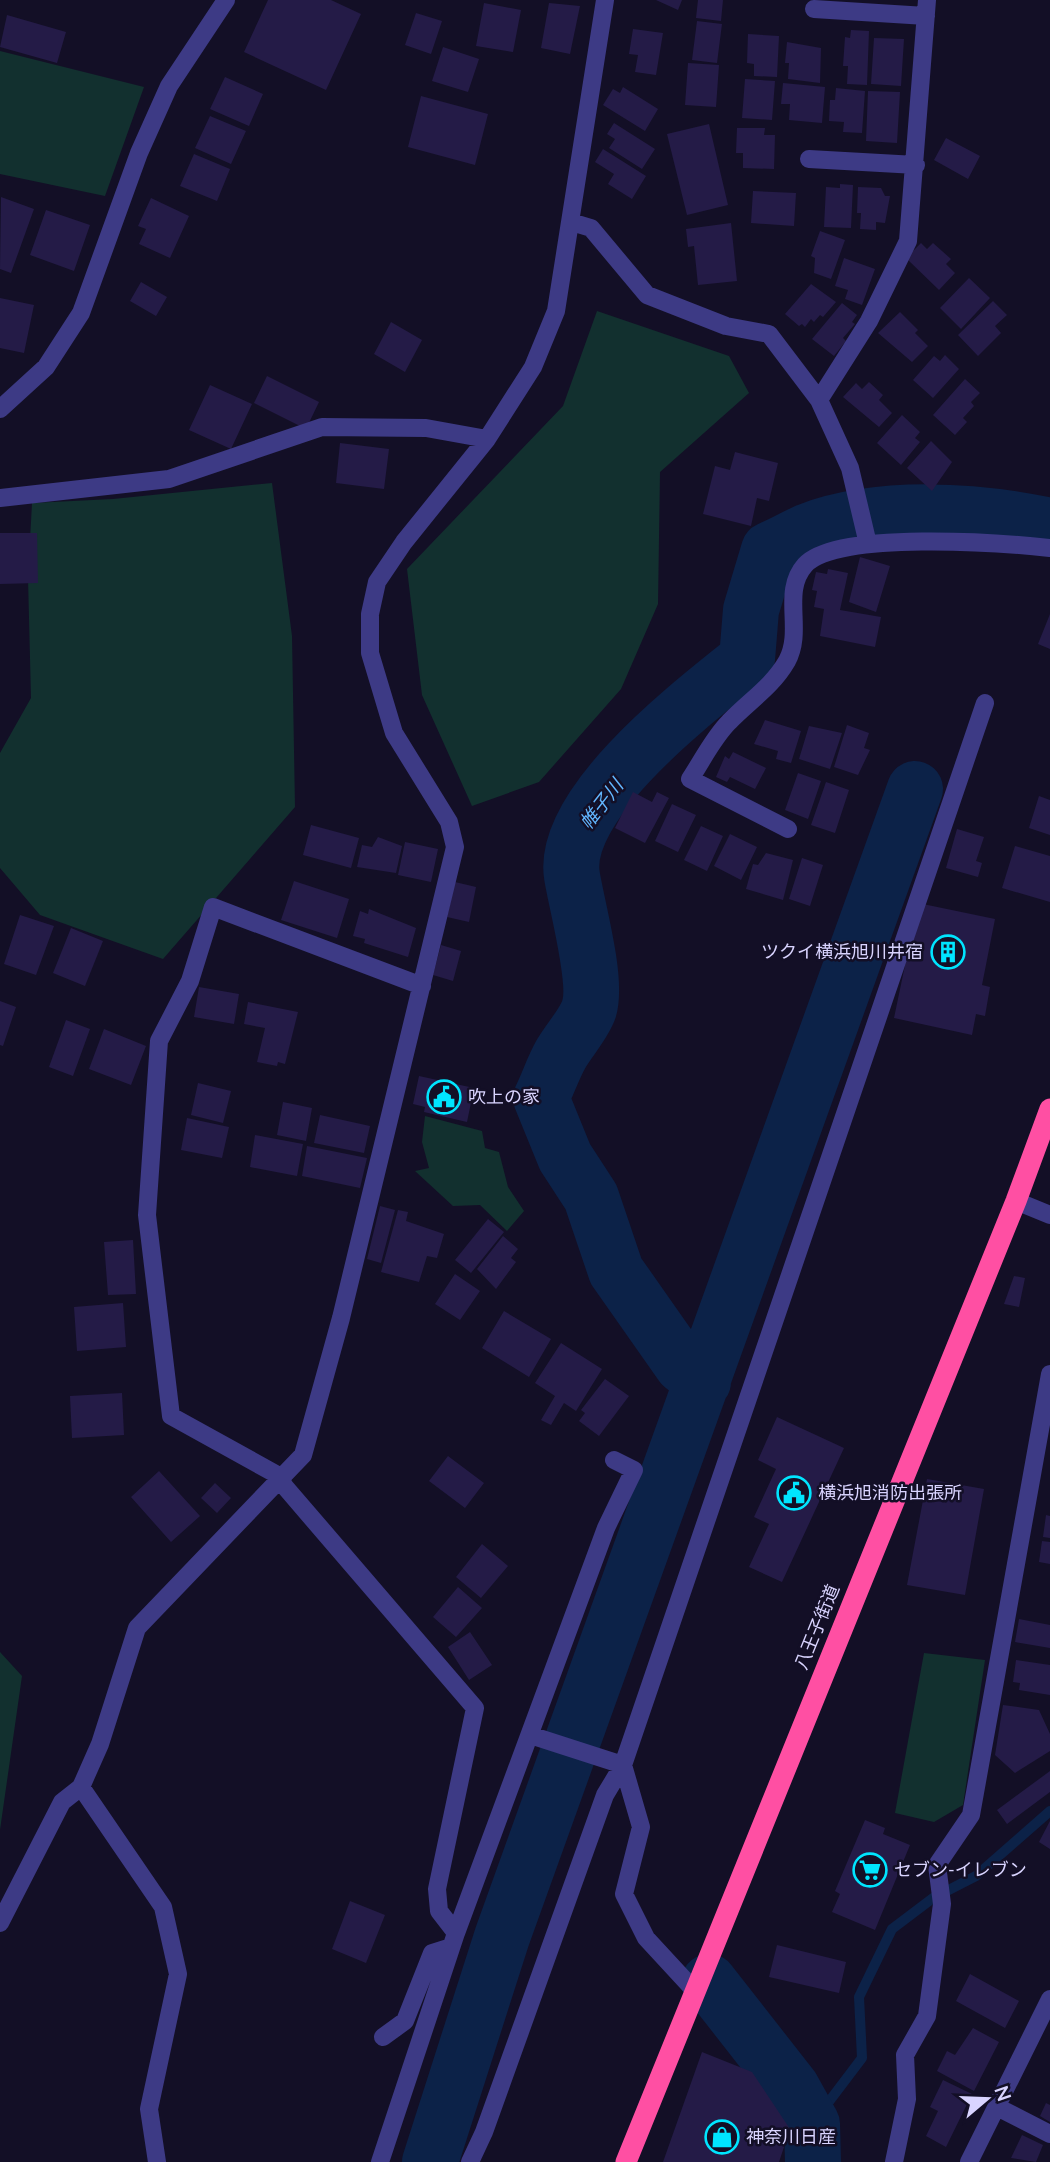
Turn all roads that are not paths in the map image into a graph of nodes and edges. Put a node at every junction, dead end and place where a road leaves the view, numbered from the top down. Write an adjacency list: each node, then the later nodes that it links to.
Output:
1 (226, 0): 9 (street)
2 (606, 0): 7 (street)
3 (927, 8): 4 (street); 6 (street)
4 (814, 9)
5 (809, 159): 6 (street)
6 (916, 165): 8 (street)
7 (571, 222): 8 (street); 10 (street)
8 (819, 400): 12 (street)
9 (0, 410)
10 (487, 439): 11 (street); 16 (street)
11 (0, 498)
12 (867, 537): 13 (street); 15 (street)
13 (1050, 548)
14 (985, 703): 24 (street)
15 (788, 829)
16 (422, 986): 22 (street); 22 (street)
17 (1050, 1109): 18 (highway, 八王子街道)
18 (1016, 1201): 19 (street); 28 (highway, 八王子街道)
19 (1050, 1215)
20 (1050, 1374): 37 (street)
21 (614, 1460): 23 (street)
22 (281, 1479): 25 (street); 27 (street)
23 (536, 1736): 24 (street); 27 (street)
24 (623, 1765): 28 (street); 35 (street)
25 (81, 1787): 26 (street); 33 (street)
26 (0, 1923)
27 (454, 1940): 30 (street); 34 (street)
28 (694, 1990): 36 (highway, 八王子街道)
29 (1050, 1999): 31 (street)
30 (383, 2038)
31 (997, 2107): 32 (street); 38 (street)
32 (1050, 2134)
33 (157, 2162)
34 (380, 2162)
35 (470, 2162)
36 (626, 2162)
37 (894, 2162)
38 (969, 2162)

